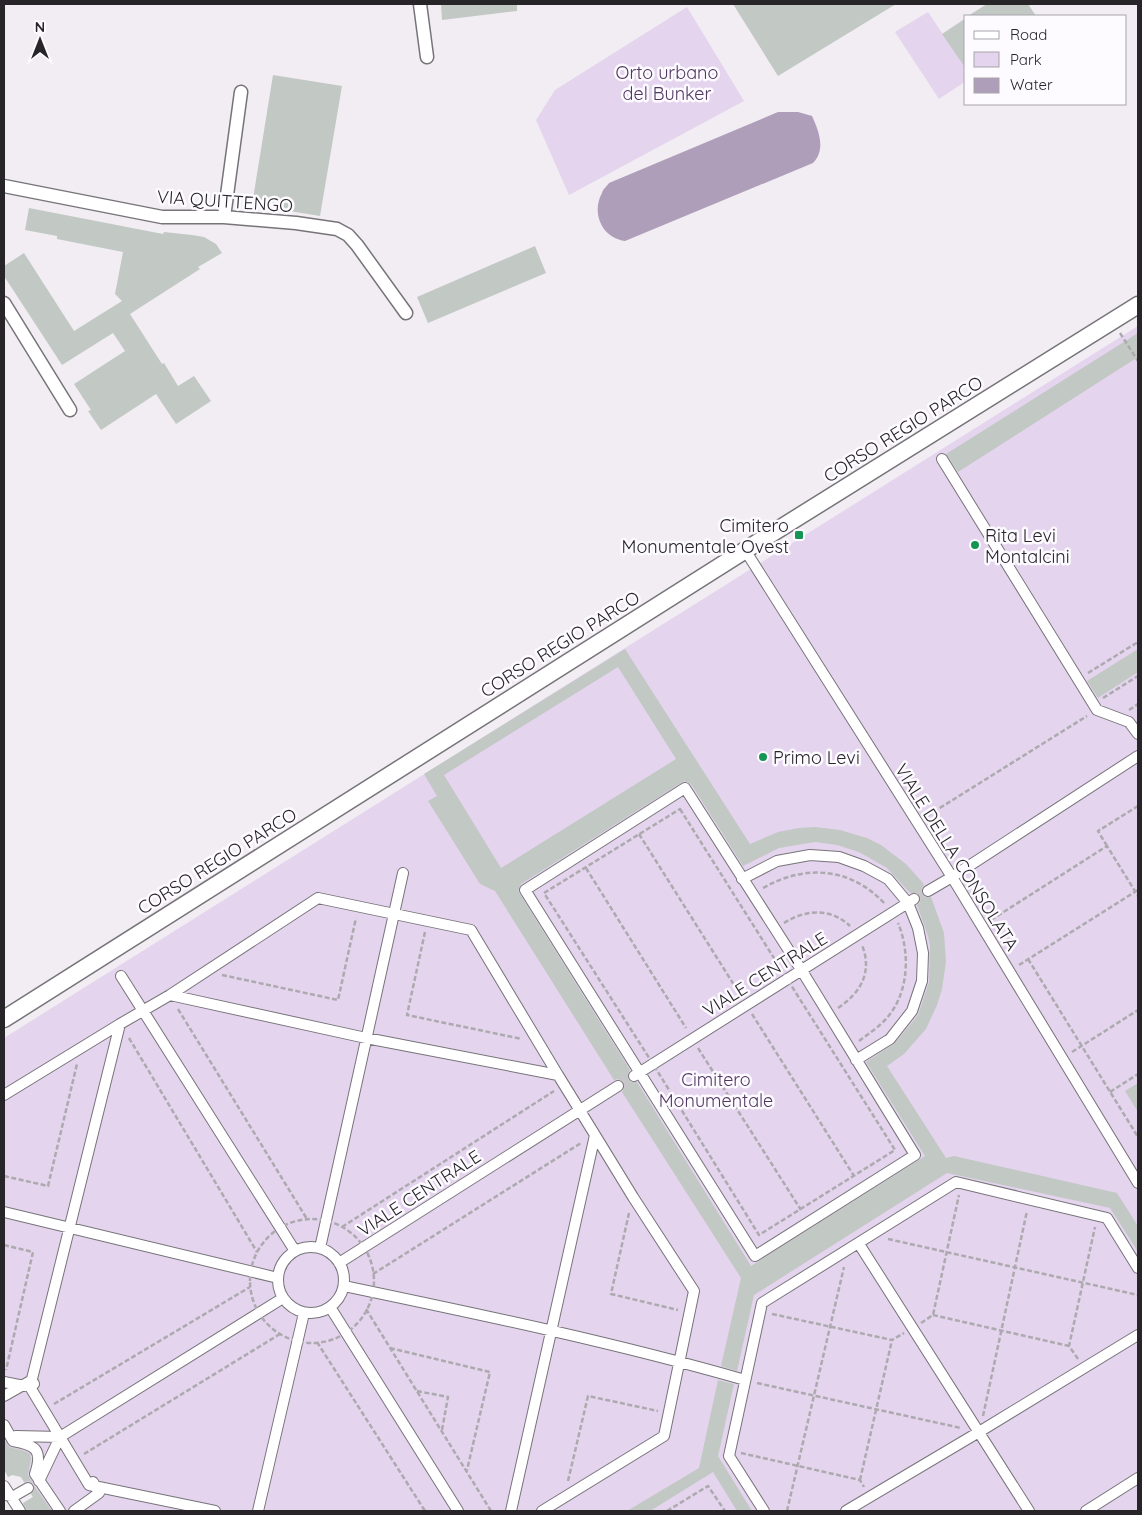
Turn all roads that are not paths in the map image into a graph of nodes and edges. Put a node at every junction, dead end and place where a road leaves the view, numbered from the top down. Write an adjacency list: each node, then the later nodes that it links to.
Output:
1 (420, 4): 2 (street)
2 (427, 57)
3 (241, 92): 5 (street)
4 (4, 186): 5 (street, VIA QUITTENGO)
5 (224, 217): 8 (street, VIA QUITTENGO)
6 (4, 303): 9 (street)
7 (1138, 305): 11 (street, CORSO REGIO PARCO)
8 (406, 313)
9 (70, 410)
10 (942, 459): 12 (street)
11 (745, 550): 15 (street, VIALE DELLA CONSOLATA); 24 (street, CORSO REGIO PARCO)
12 (1138, 734)
13 (1138, 756): 15 (street)
14 (403, 874): 19 (street)
15 (952, 877): 17 (street); 34 (street, VIALE DELLA CONSOLATA)
16 (742, 879): 18 (street); 20 (street); 28 (street)
17 (928, 890)
18 (911, 901): 20 (street, VIALE CENTRALE); 27 (street)
19 (394, 914): 22 (street); 26 (street); 29 (street)
20 (802, 971): 27 (street); 28 (street, VIALE CENTRALE)
21 (121, 976): 23 (street)
22 (170, 995): 23 (street); 26 (street)
23 (143, 1011): 25 (street); 39 (street)
24 (4, 1019)
25 (120, 1024): 31 (street); 36 (street)
26 (366, 1038): 29 (street); 38 (street)
27 (856, 1060): 28 (street)
28 (637, 1074)
29 (561, 1080): 32 (street)
30 (618, 1086): 32 (street, VIALE CENTRALE)
31 (4, 1095)
32 (580, 1109): 33 (street); 40 (street, VIALE CENTRALE)
33 (595, 1135): 47 (street); 49 (street)
34 (1138, 1183)
35 (4, 1212): 36 (street)
36 (69, 1227): 42 (street); 52 (street)
37 (859, 1244): 41 (street); 51 (street); 55 (street)
38 (320, 1248): 39 (street); 40 (street)
39 (295, 1251): 42 (street)
40 (339, 1263): 43 (street)
41 (1138, 1268)
42 (278, 1278): 44 (street)
43 (344, 1286): 45 (street); 47 (street)
44 (283, 1298): 46 (street); 57 (street)
45 (330, 1307): 46 (street); 69 (street)
46 (304, 1313): 68 (street)
47 (551, 1330): 49 (street); 70 (street)
48 (1138, 1335): 55 (street)
49 (678, 1361): 51 (street); 71 (street)
50 (4, 1380): 52 (street)
51 (746, 1380): 72 (street)
52 (27, 1384): 53 (street); 57 (street); 57 (street)
53 (4, 1396)
54 (4, 1423): 56 (street)
55 (979, 1432): 73 (street); 74 (street)
56 (10, 1436): 57 (street); 59 (street)
57 (62, 1436): 59 (street); 60 (street); 60 (street)
58 (1138, 1478): 75 (street)
59 (40, 1482): 66 (street)
60 (92, 1485): 64 (street); 67 (street)
61 (4, 1486): 63 (street)
62 (28, 1488): 63 (street)
63 (7, 1496): 65 (street)
64 (79, 1510)
65 (20, 1511)
66 (60, 1511)
67 (214, 1511)
68 (258, 1511)
69 (458, 1511)
70 (511, 1511)
71 (542, 1511)
72 (764, 1511)
73 (846, 1511)
74 (1029, 1511)
75 (1086, 1511)

